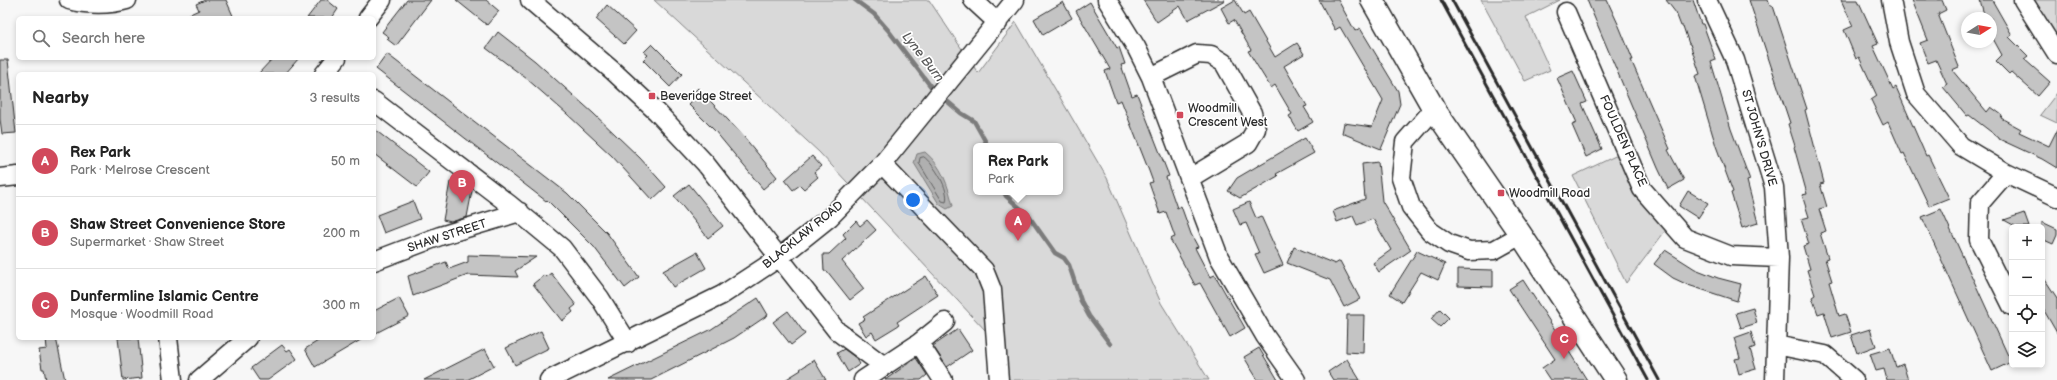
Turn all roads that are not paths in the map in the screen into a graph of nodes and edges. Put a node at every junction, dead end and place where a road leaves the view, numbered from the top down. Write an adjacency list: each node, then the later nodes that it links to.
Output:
1 (70, 0): 2 (street)
2 (127, 0)
3 (382, 0): 13 (street)
4 (530, 0): 27 (street)
5 (973, 0): 14 (street)
6 (1015, 0): 14 (street, BLACKLAW ROAD)
7 (1107, 0): 16 (street)
8 (1372, 0): 18 (street)
9 (1707, 0): 28 (street, ST JOHN'S DRIVE)
10 (1891, 0): 20 (street)
11 (2023, 0): 15 (street)
12 (1566, 12): 28 (street, FOULDEN PLACE)
13 (370, 16)
14 (998, 23): 19 (street, BLACKLAW ROAD)
15 (2057, 53)
16 (1151, 77): 23 (street); 23 (street)
17 (376, 103): 25 (street)
18 (1434, 109): 26 (street); 26 (street)
19 (882, 164): 27 (street, BLACKLAW ROAD); 43 (street)
20 (2006, 172): 24 (street); 30 (street)
21 (16, 176): 22 (street)
22 (0, 178)
23 (1190, 178): 44 (street)
24 (2057, 197)
25 (520, 212): 29 (street, SHAW STREET); 34 (street)
26 (1521, 235): 45 (street)
27 (780, 258): 34 (street, BLACKLAW ROAD); 37 (street)
28 (1778, 258): 36 (street, ST JOHN'S DRIVE)
29 (376, 261)
30 (2009, 300)
31 (945, 322): 35 (street)
32 (168, 340): 38 (street)
33 (246, 340): 39 (street)
34 (628, 342): 40 (street, BLACKLAW ROAD)
35 (919, 343): 37 (street); 42 (street)
36 (1776, 345): 46 (street, ST JOHN'S DRIVE); 47 (street)
37 (884, 366): 41 (street)
38 (173, 380)
39 (199, 380)
40 (549, 380)
41 (863, 380)
42 (943, 380)
43 (999, 380)
44 (1296, 380)
45 (1616, 380)
46 (1775, 380)
47 (1854, 380)

